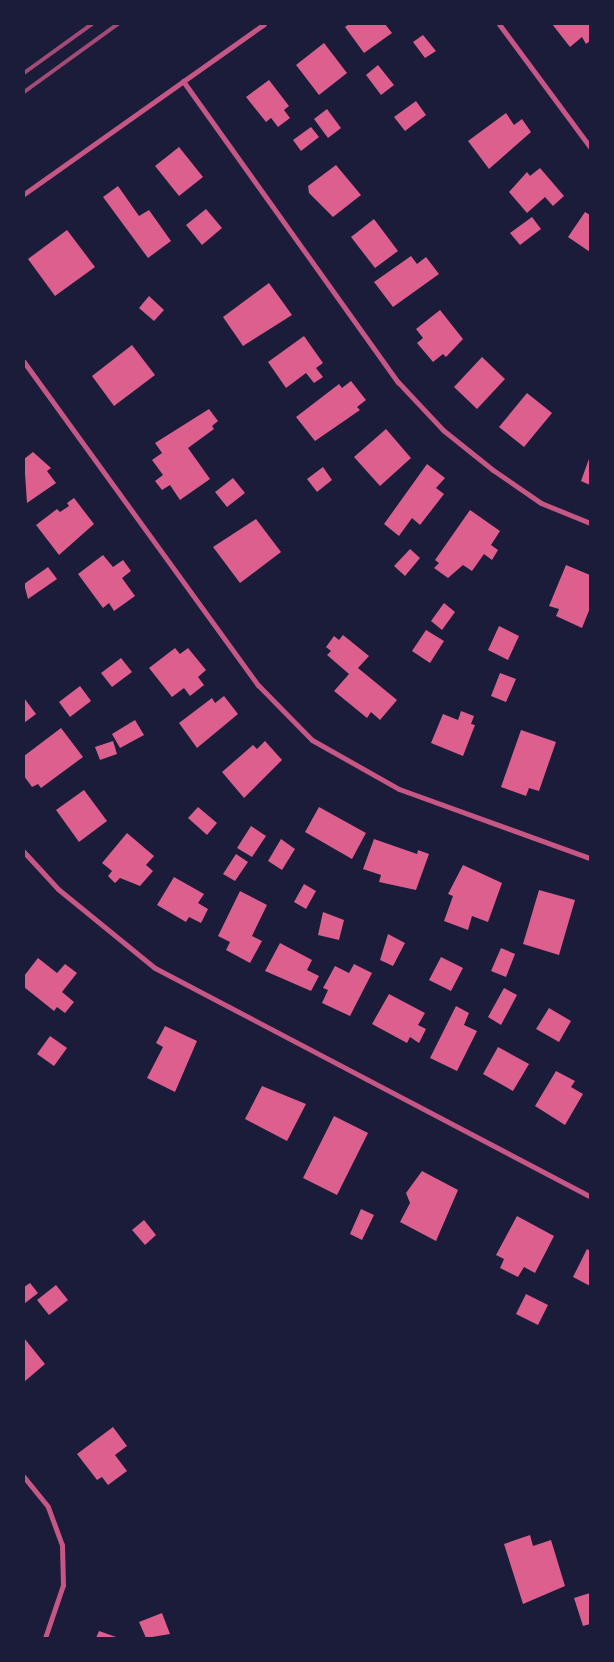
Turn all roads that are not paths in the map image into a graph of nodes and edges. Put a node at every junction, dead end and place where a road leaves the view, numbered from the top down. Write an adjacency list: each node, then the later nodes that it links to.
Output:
1 (264, 24): 3 (street)
2 (499, 24): 4 (street)
3 (183, 81): 5 (street); 7 (street)
4 (590, 147)
5 (24, 194)
6 (24, 362): 9 (street)
7 (590, 524)
8 (24, 852): 10 (street)
9 (590, 858)
10 (590, 1196)
11 (24, 1477): 12 (street)
12 (46, 1638)

